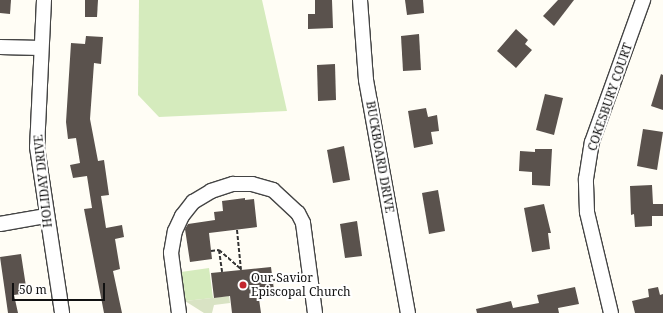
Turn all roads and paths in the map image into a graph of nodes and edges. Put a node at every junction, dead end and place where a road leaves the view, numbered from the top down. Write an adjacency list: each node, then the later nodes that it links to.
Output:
1 (44, 0): 5 (street, HOLIDAY DRIVE)
2 (360, 0): 17 (street, BUCKBOARD DRIVE)
3 (644, 0): 18 (street, COKESBURY COURT)
4 (0, 47): 5 (street)
5 (41, 48): 6 (street, HOLIDAY DRIVE)
6 (46, 216): 7 (street); 15 (street, HOLIDAY DRIVE)
7 (0, 224)
8 (237, 230): 9 (path)
9 (219, 250): 10 (path); 11 (path)
10 (211, 251)
11 (222, 272)
12 (310, 277): 13 (path); 14 (street); 16 (street)
13 (273, 280)
14 (182, 311)
15 (62, 313)
16 (315, 313)
17 (408, 313)
18 (611, 313)

